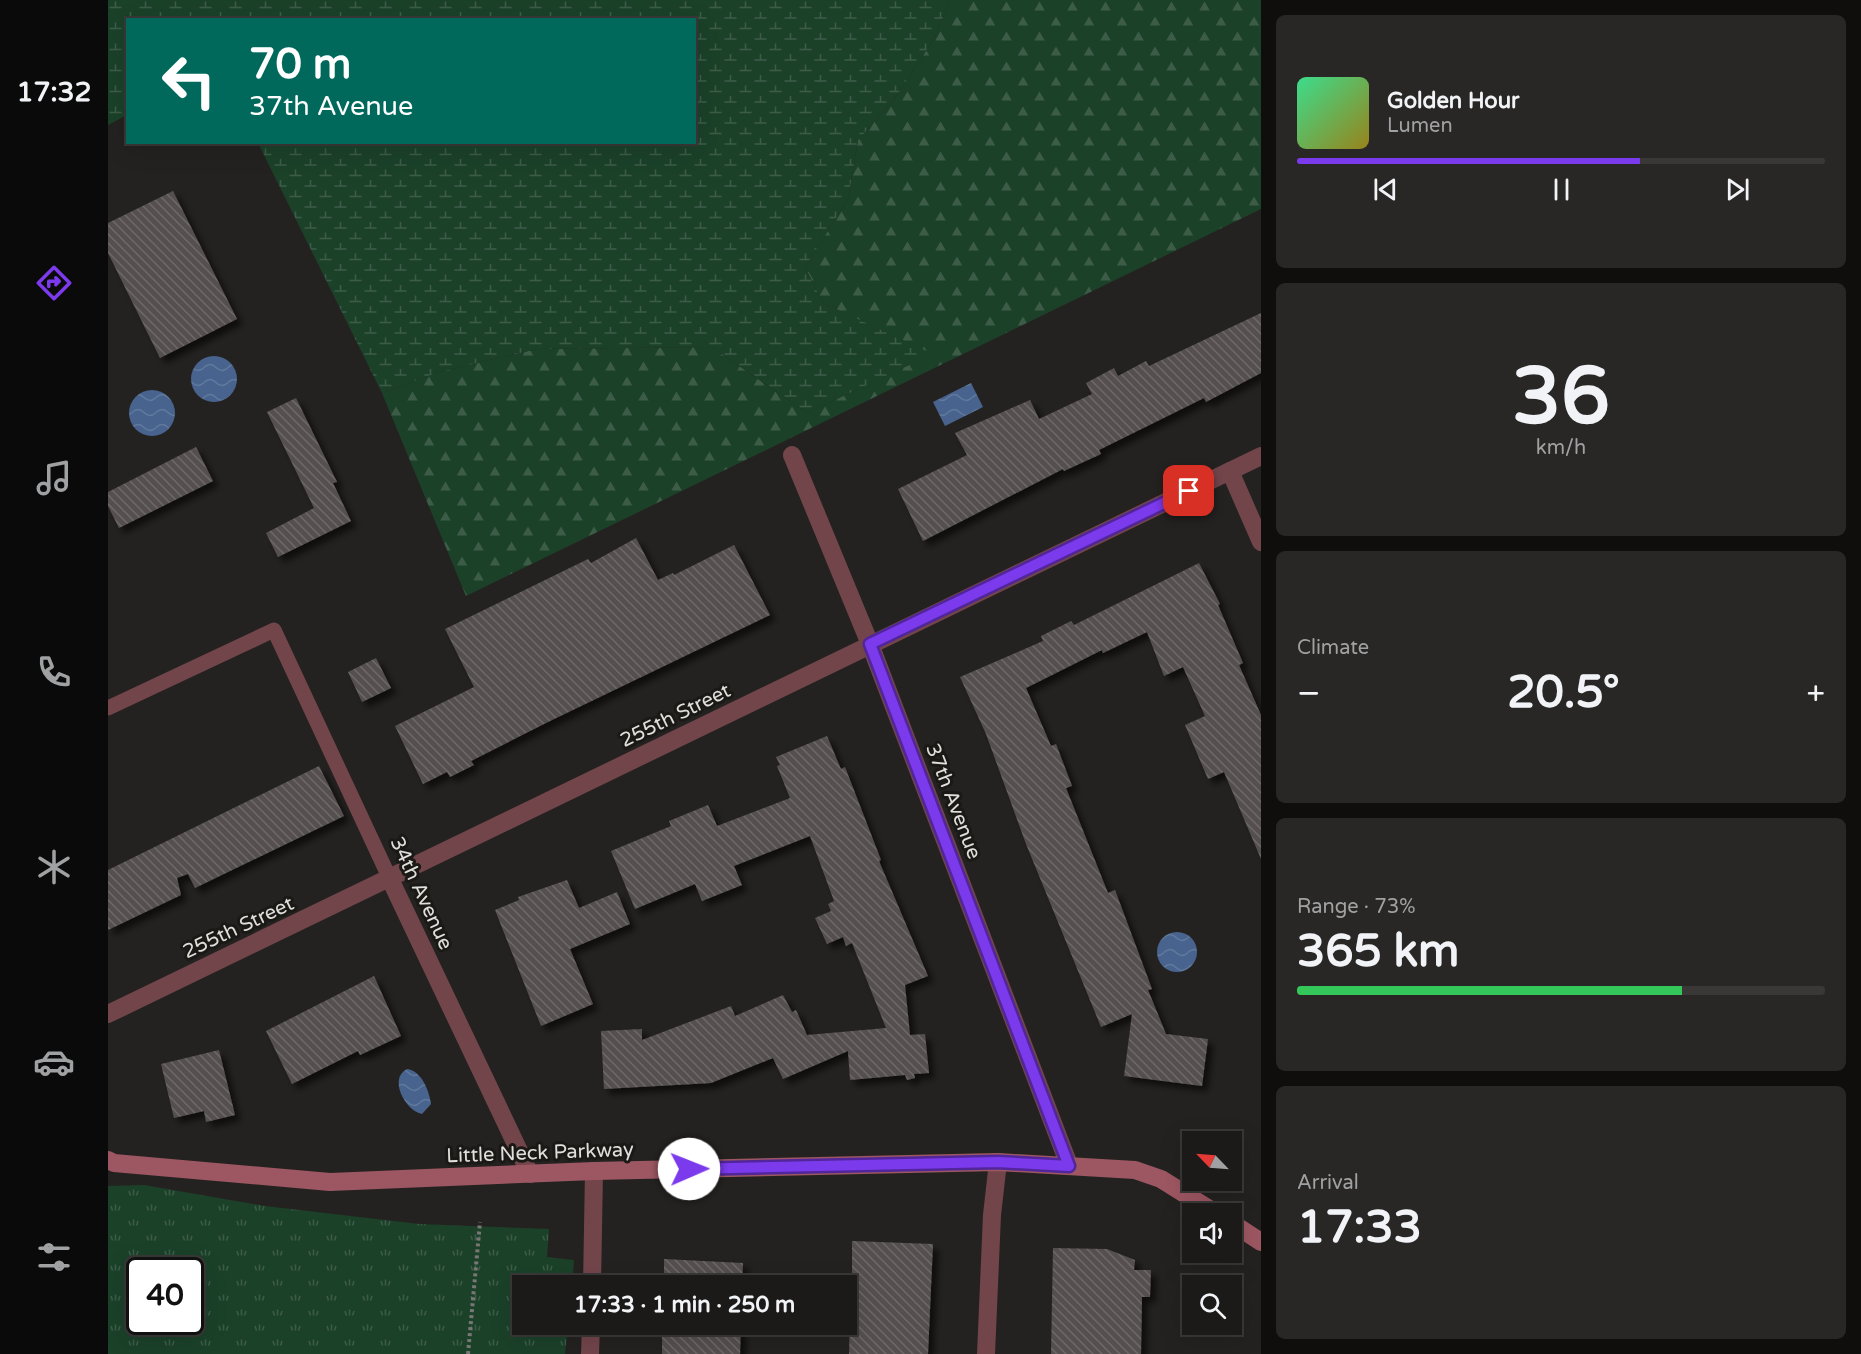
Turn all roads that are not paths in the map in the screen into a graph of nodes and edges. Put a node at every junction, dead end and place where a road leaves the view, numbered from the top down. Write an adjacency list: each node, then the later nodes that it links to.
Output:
1 (792, 455): 5 (street, 37th Avenue)
2 (1261, 456): 3 (street, 255th Street)
3 (1230, 471): 4 (street); 5 (street, 255th Street)
4 (1261, 542)
5 (870, 644): 7 (street, 255th Street); 11 (street, 37th Avenue)
6 (108, 708): 7 (lane, 34th Avenue)
7 (390, 879): 8 (street, 255th Street); 13 (street, 34th Avenue)
8 (108, 1014)
9 (108, 1160): 13 (street, Little Neck Parkway)
10 (998, 1162): 11 (street, Little Neck Parkway); 12 (street, Little Neck Parkway); 20 (street)
11 (1069, 1166): 14 (street, Little Neck Parkway)
12 (594, 1171): 13 (street, Little Neck Parkway); 17 (street)
13 (530, 1174)
14 (1199, 1203)
15 (1242, 1230): 16 (street)
16 (1261, 1242)
17 (592, 1275)
18 (591, 1335): 19 (street)
19 (590, 1354)
20 (986, 1354)

